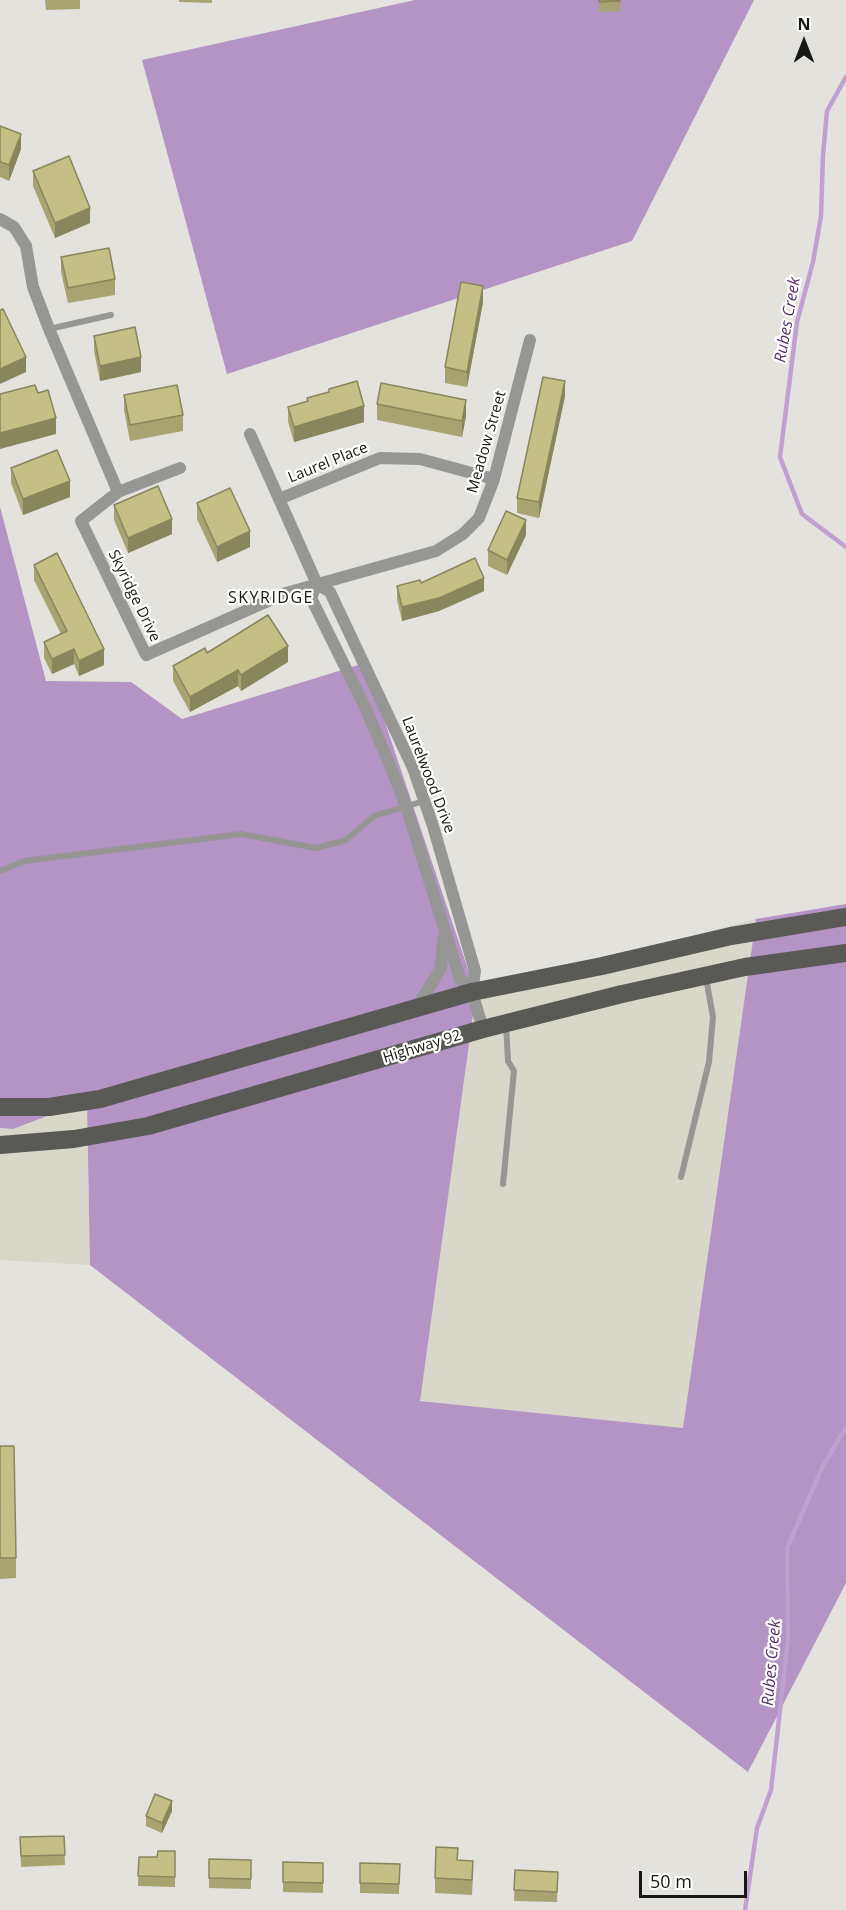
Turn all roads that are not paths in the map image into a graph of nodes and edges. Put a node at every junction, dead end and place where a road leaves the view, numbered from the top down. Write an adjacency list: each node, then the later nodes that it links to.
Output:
1 (0, 219): 3 (street)
2 (111, 315): 3 (lane)
3 (49, 329): 8 (street)
4 (530, 339): 7 (street, Meadow Street)
5 (250, 434): 9 (street, Laurelwood Drive)
6 (180, 468): 8 (street, Skyridge Drive)
7 (494, 479): 9 (street, Laurel Place); 10 (street, Meadow Street)
8 (118, 492): 10 (street, Skyridge Drive)
9 (279, 499): 10 (street, Laurelwood Drive)
10 (316, 584): 11 (street, Laurelwood Drive); 12 (street, Laurelwood Drive)
11 (424, 801): 12 (lane); 18 (street, Laurelwood Drive)
12 (406, 806): 13 (lane); 15 (street, Laurelwood Drive)
13 (0, 871)
14 (846, 917): 18 (main road)
15 (443, 932): 18 (street, Laurelwood Drive); 19 (street, Laurelwood Drive)
16 (846, 953): 17 (main road, Highway 92)
17 (705, 975): 20 (main road, Highway 92); 24 (lane)
18 (472, 992): 19 (main road); 21 (street, Laurelwood Drive)
19 (416, 1009): 22 (main road)
20 (506, 1023): 21 (main road, Highway 92); 25 (lane)
21 (483, 1029): 23 (main road, Highway 92)
22 (0, 1107)
23 (0, 1145)
24 (681, 1177)
25 (503, 1184)

